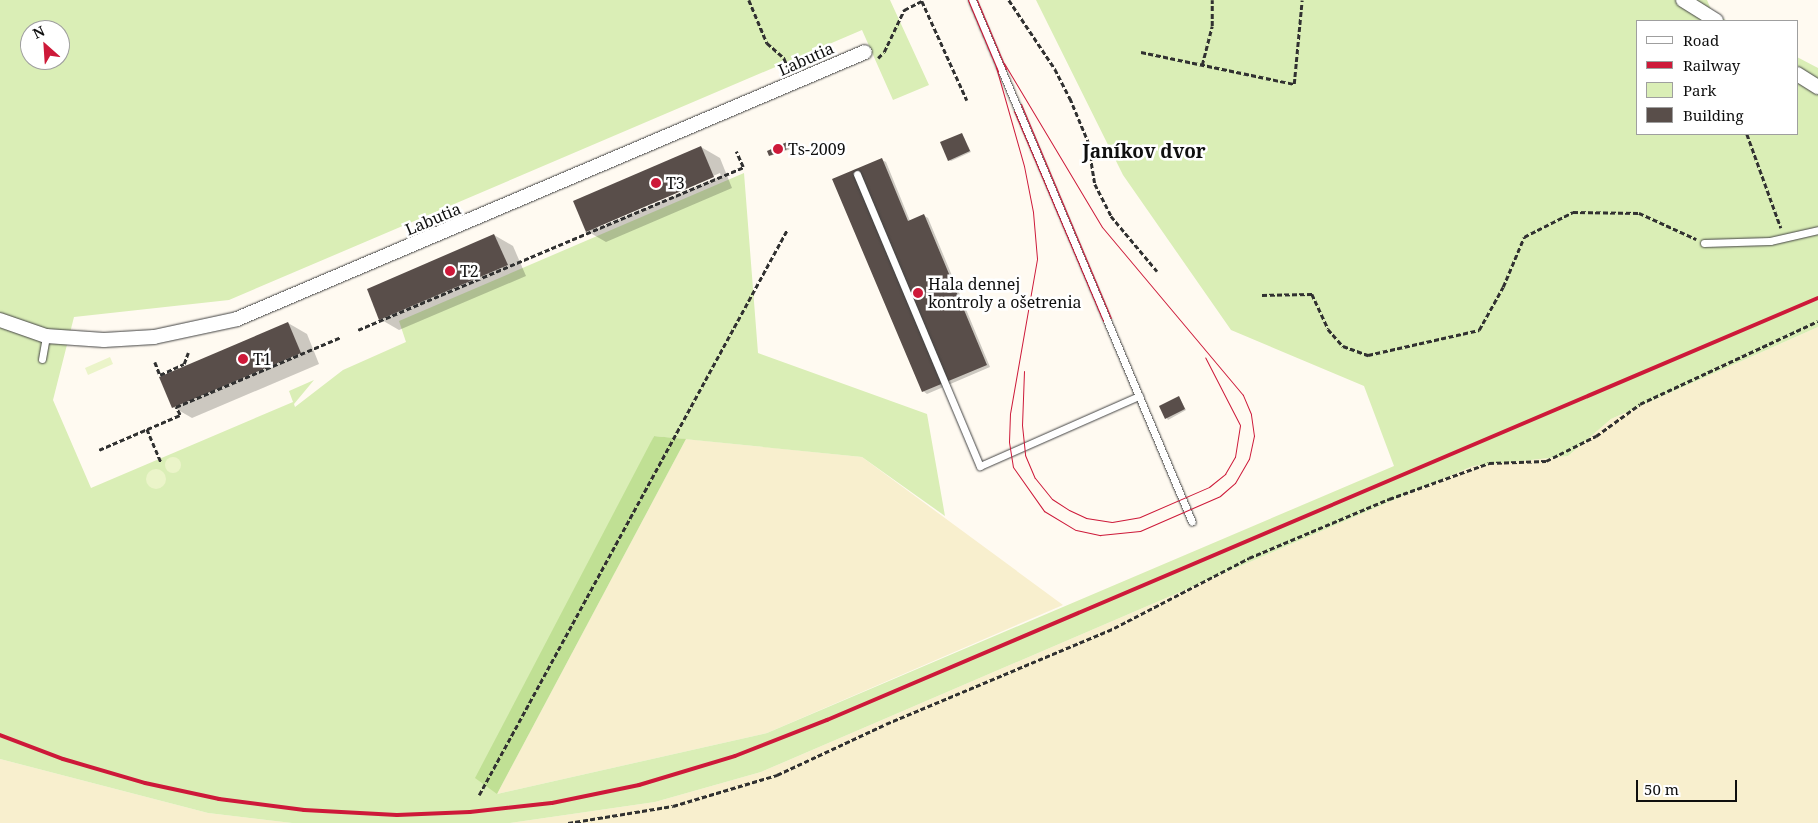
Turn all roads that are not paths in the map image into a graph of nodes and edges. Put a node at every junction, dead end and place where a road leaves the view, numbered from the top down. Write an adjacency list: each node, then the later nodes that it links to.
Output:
1 (972, 0): 13 (lane)
2 (1687, 1): 3 (street)
3 (1715, 20)
4 (865, 52): 11 (street, Labutia)
5 (1798, 75): 6 (street)
6 (1818, 88)
7 (856, 174): 13 (lane)
8 (1818, 230): 9 (lane)
9 (1704, 244)
10 (0, 320): 11 (street, Labutia)
11 (46, 336): 12 (lane)
12 (42, 359)
13 (1139, 396): 14 (lane)
14 (1192, 522)

